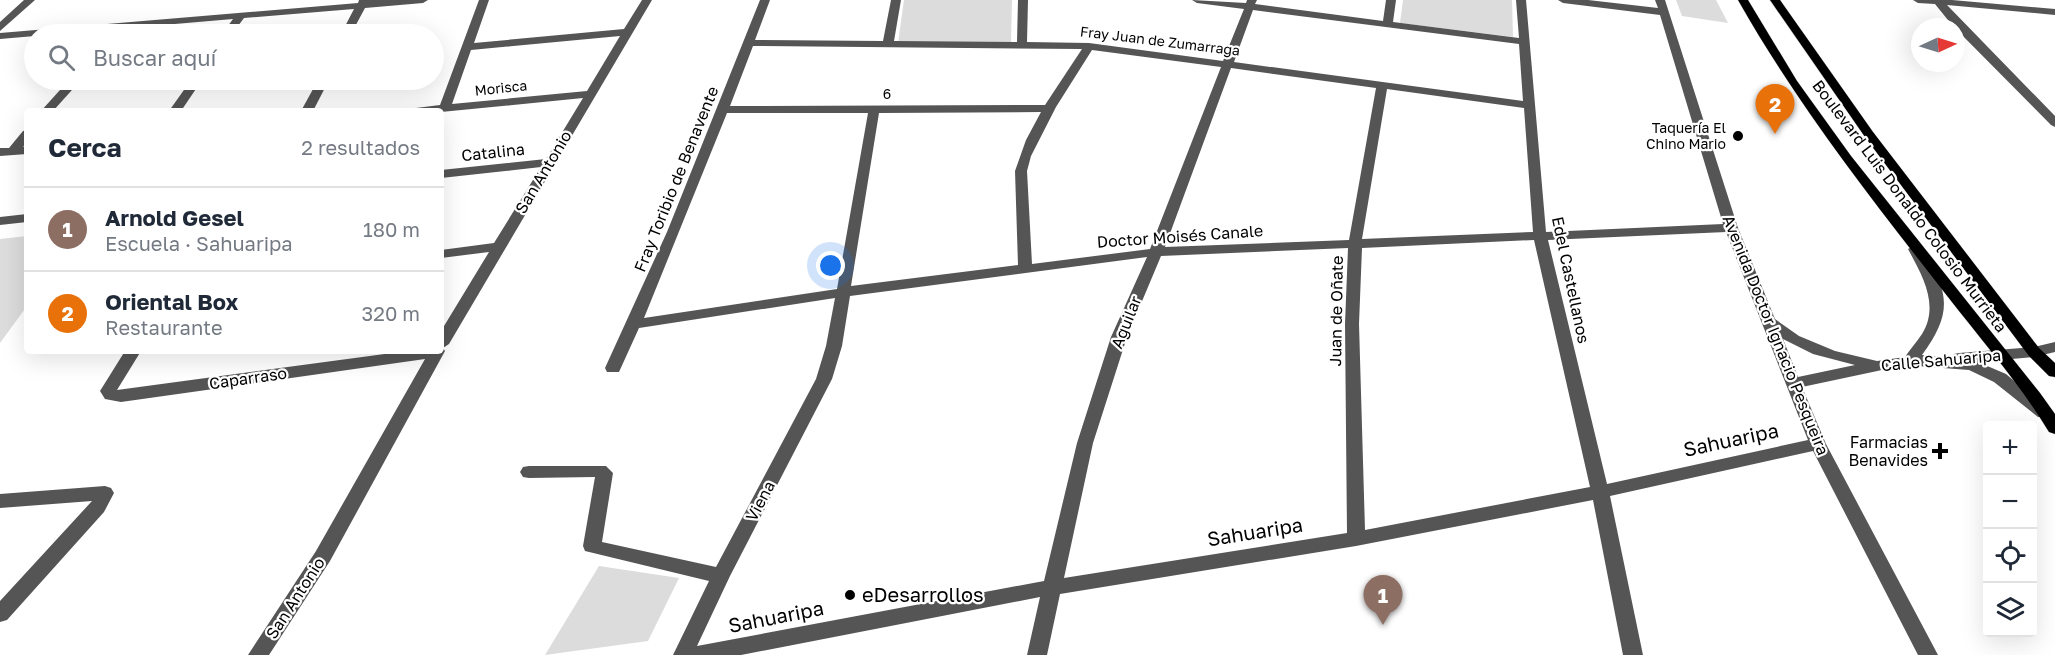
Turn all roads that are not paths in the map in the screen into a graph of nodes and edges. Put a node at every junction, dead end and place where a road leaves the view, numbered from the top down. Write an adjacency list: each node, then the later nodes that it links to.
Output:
1 (30, 0): 25 (street)
2 (423, 0): 16 (street)
3 (484, 0): 34 (street)
4 (647, 0): 26 (street, San Antonio)
5 (765, 0): 30 (street, Fray Toribio de Benavente)
6 (896, 0): 32 (street)
7 (1023, 0): 31 (street)
8 (1197, 0): 17 (street)
9 (1391, 0): 24 (street)
10 (1521, 0): 29 (street, Edel Castellanos)
11 (1563, 0): 18 (street)
12 (1743, 0): 59 (main road, Boulevard Luis Donaldo Colosio Murrieta)
13 (1775, 0): 70 (main road, Boulevard Luis Donaldo Colosio Murrieta)
14 (1918, 0): 15 (street)
15 (1937, 1): 19 (street); 49 (street)
16 (363, 2): 20 (street); 23 (street)
17 (1250, 3): 24 (street); 35 (street, Aguilar)
18 (1662, 6): 57 (street, Avenida Doctor Ignacio Pesqueira)
19 (2055, 12)
20 (241, 15): 21 (street); 22 (street)
21 (144, 24)
22 (234, 24)
23 (351, 24)
24 (1387, 25): 29 (street)
25 (0, 28)
26 (628, 33): 34 (street); 40 (street, San Antonio)
27 (24, 34): 28 (street)
28 (0, 36)
29 (1524, 42): 41 (street, Edel Castellanos)
30 (749, 43): 32 (street, Fray Juan de Zumarraga); 48 (street, Fray Toribio de Benavente)
31 (1022, 44): 32 (street, Fray Juan de Zumarraga); 33 (street, Fray Juan de Zumarraga)
32 (888, 45)
33 (1089, 46): 35 (street, Fray Juan de Zumarraga); 46 (street)
34 (468, 47): 45 (street)
35 (1229, 65): 36 (street, Fray Juan de Zumarraga); 62 (street, Aguilar)
36 (1382, 86): 41 (street, Fray Juan de Zumarraga); 60 (street, Juan de Oñate)
37 (66, 90): 42 (street)
38 (189, 90): 43 (street)
39 (318, 90): 44 (street)
40 (590, 94): 45 (street, Morisca); 53 (street, San Antonio)
41 (1528, 105): 58 (street, Edel Castellanos)
42 (50, 108)
43 (177, 108)
44 (309, 108)
45 (445, 108)
46 (1050, 108): 47 (street, 6); 64 (street)
47 (874, 109): 48 (street, 6); 65 (street, Viena)
48 (723, 110): 67 (street, Fray Toribio de Benavente)
49 (2055, 123)
50 (24, 137): 52 (street)
51 (24, 150): 52 (street)
52 (6, 152)
53 (549, 162): 54 (street, Catalina); 61 (street, San Antonio)
54 (444, 174)
55 (24, 218): 56 (street)
56 (0, 221)
57 (1731, 228): 58 (street, Doctor Moisés Canale); 66 (street, Avenida Doctor Ignacio Pesqueira)
58 (1540, 235): 60 (street, Doctor Moisés Canale); 84 (street, Edel Castellanos)
59 (1908, 236): 74 (main road, Boulevard Luis Donaldo Colosio Murrieta); 76 (street)
60 (1355, 242): 62 (street, Doctor Moisés Canale); 86 (street, Juan de Oñate)
61 (498, 247): 63 (street); 68 (street, San Antonio)
62 (1156, 252): 64 (street, Doctor Moisés Canale); 88 (street, Aguilar)
63 (444, 254)
64 (1025, 269): 65 (street, Doctor Moisés Canale)
65 (843, 292): 67 (street, Doctor Moisés Canale); 87 (street, Viena)
66 (1770, 321): 77 (street); 80 (street, Avenida Doctor Ignacio Pesqueira)
67 (635, 324): 78 (street, Fray Toribio de Benavente)
68 (444, 339)
69 (2055, 346): 70 (street, Calle Sahuaripa)
70 (2034, 352): 74 (street, Calle Sahuaripa); 75 (street); 79 (main road, Boulevard Luis Donaldo Colosio Murrieta)
71 (131, 354): 72 (street, Caparraso)
72 (402, 354)
73 (435, 354): 90 (street, San Antonio)
74 (2002, 355): 76 (street, Calle Sahuaripa); 81 (main road, Boulevard Luis Donaldo Colosio Murrieta)
75 (2055, 357)
76 (1911, 360): 77 (street, Calle Sahuaripa); 81 (street)
77 (1882, 365): 80 (street, Calle Sahuaripa)
78 (613, 368)
79 (2055, 372)
80 (1793, 384): 82 (street, Avenida Doctor Ignacio Pesqueira)
81 (2052, 423)
82 (1818, 444): 84 (street, Sahuaripa); 95 (street, Avenida Doctor Ignacio Pesqueira)
83 (529, 472): 87 (street)
84 (1600, 492): 86 (street, Sahuaripa); 94 (street, Edel Castellanos)
85 (0, 501): 89 (street)
86 (1356, 539): 88 (street, Sahuaripa)
87 (721, 576): 91 (street, Viena)
88 (1054, 587): 92 (street, Sahuaripa); 93 (street, Aguilar)
89 (0, 614)
90 (258, 655)
91 (683, 655)
92 (696, 655)
93 (1037, 655)
94 (1633, 655)
95 (1928, 655)

